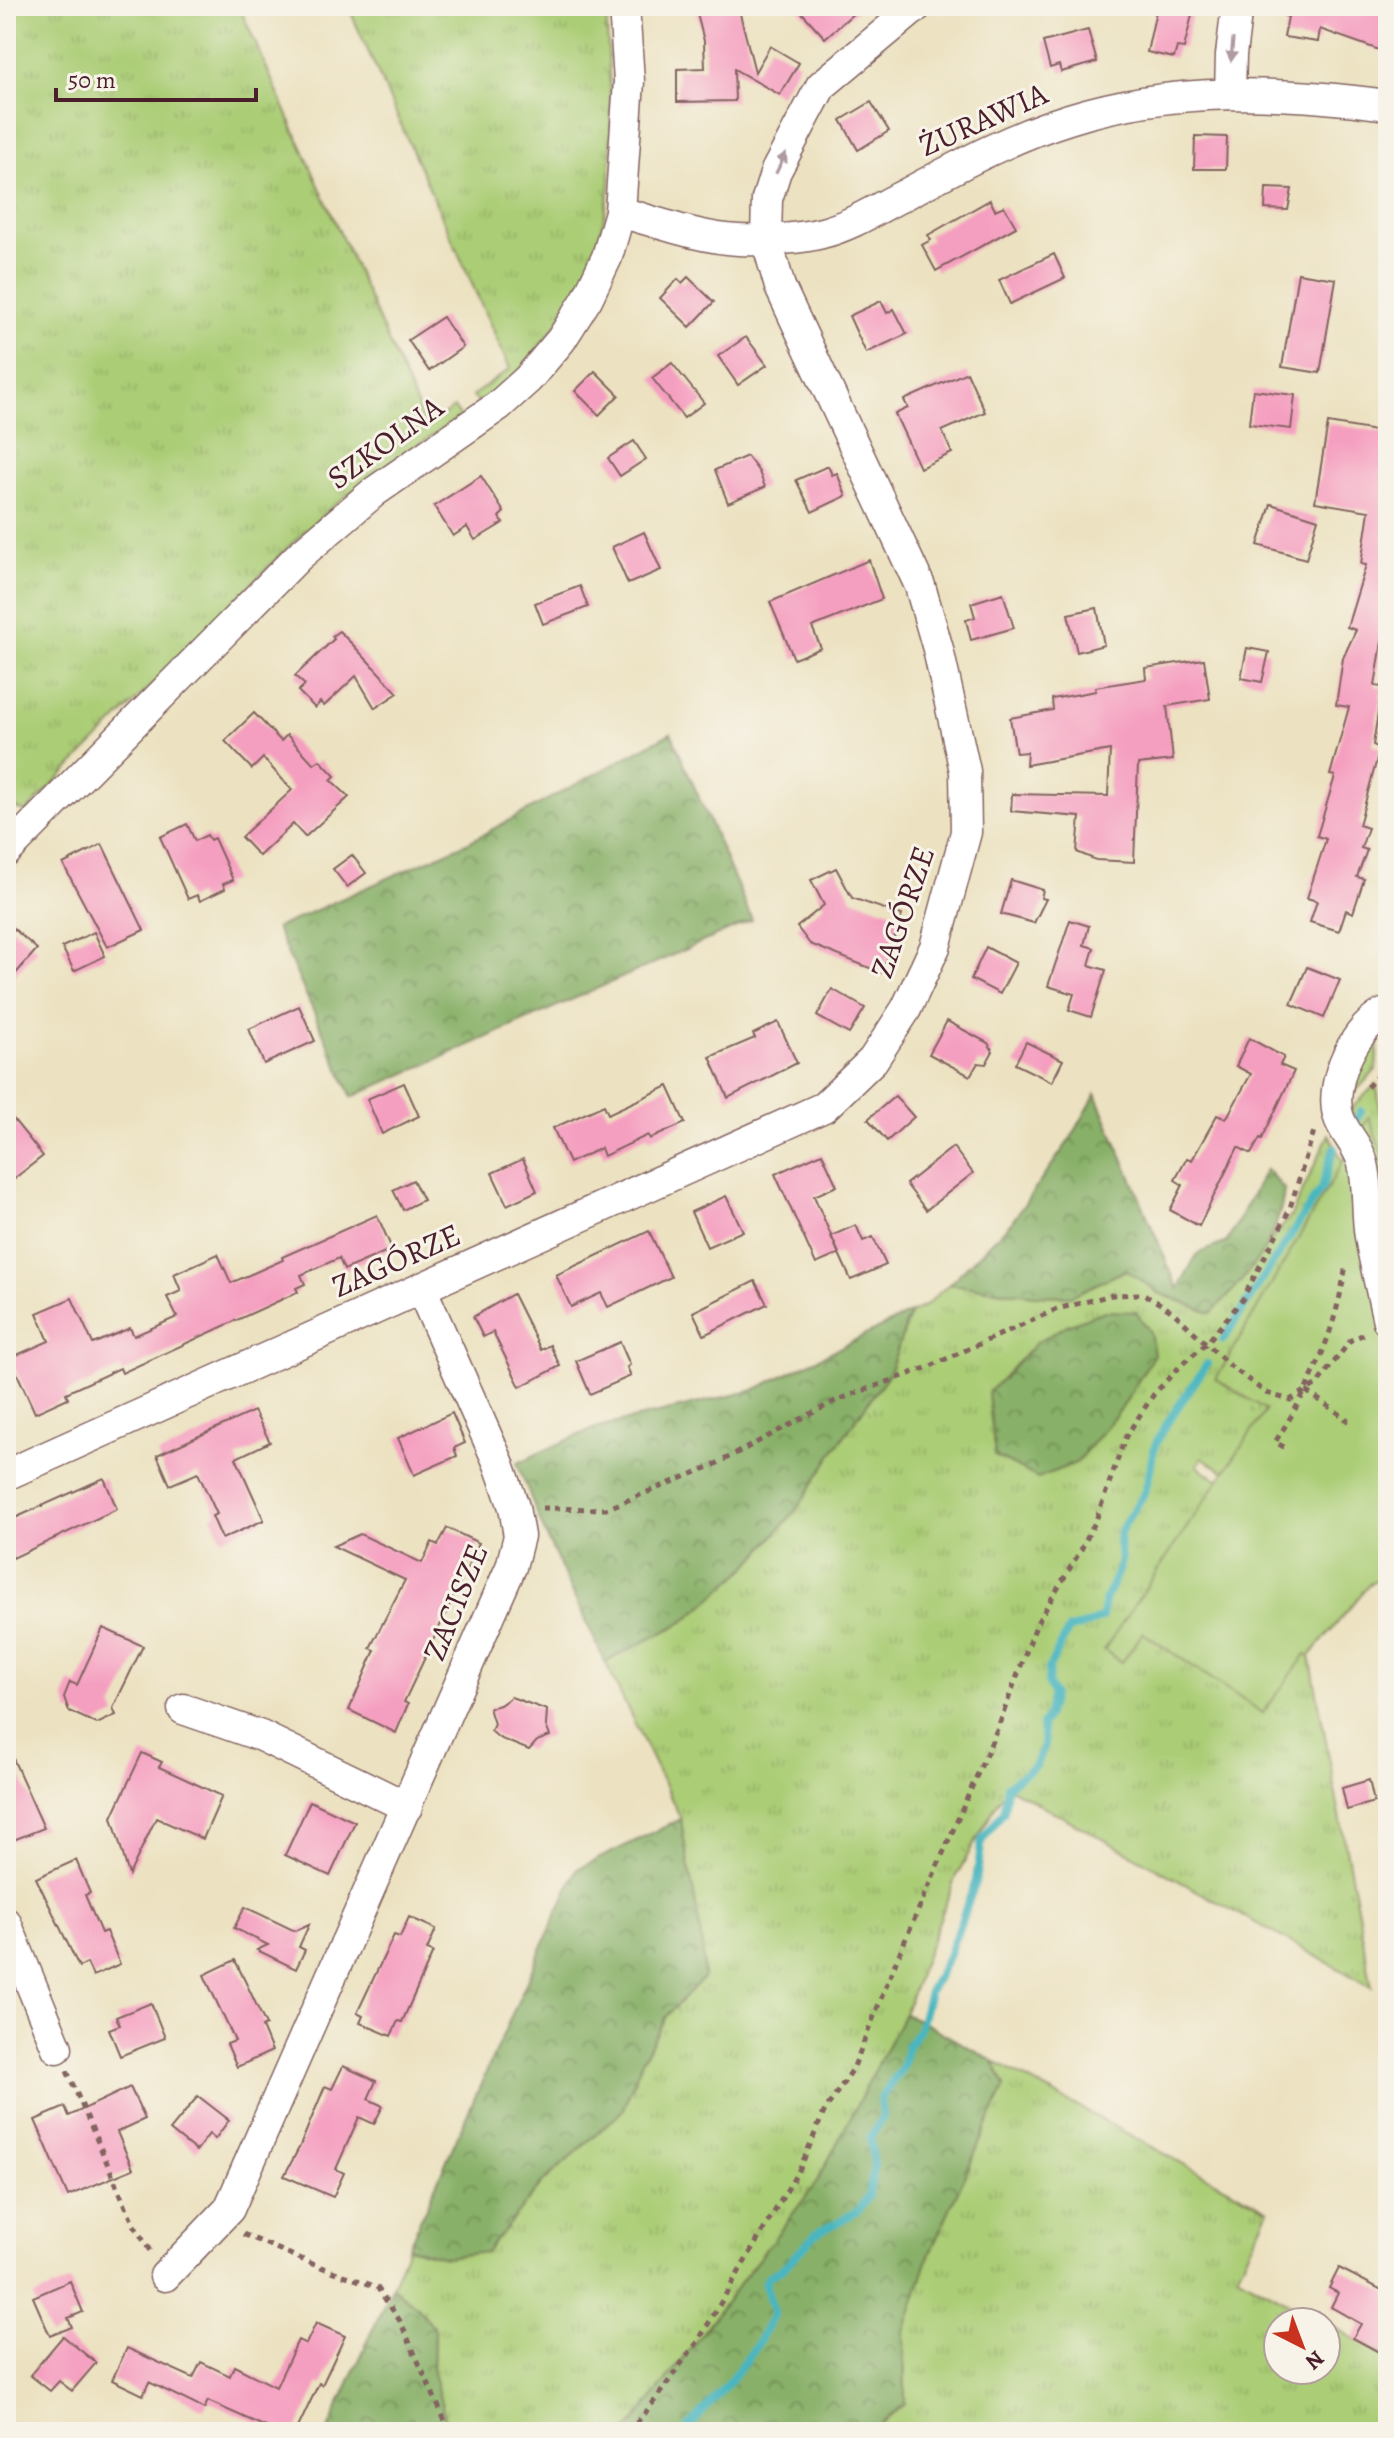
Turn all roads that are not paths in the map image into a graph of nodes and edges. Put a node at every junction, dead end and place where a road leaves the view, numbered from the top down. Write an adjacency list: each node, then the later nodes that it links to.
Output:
1 (624, 6): 6 (street, SZKOLNA)
2 (917, 6): 7 (street, ZAGÓRZE, one-way to 2)
3 (1237, 6): 4 (street, one-way to 4)
4 (1230, 94): 5 (street, ŻURAWIA); 7 (street, ŻURAWIA)
5 (1388, 105)
6 (620, 212): 7 (street, ŻURAWIA); 8 (street, SZKOLNA)
7 (766, 238): 10 (street, ZAGÓRZE)
8 (6, 852)
9 (1386, 1013): 11 (street)
10 (421, 1288): 12 (street, ZAGÓRZE); 14 (street, ZACISZE)
11 (1377, 1327)
12 (6, 1475)
13 (183, 1709): 14 (street)
14 (407, 1807): 17 (street, ZACISZE)
15 (6, 1923): 16 (street)
16 (57, 2048)
17 (165, 2276)

